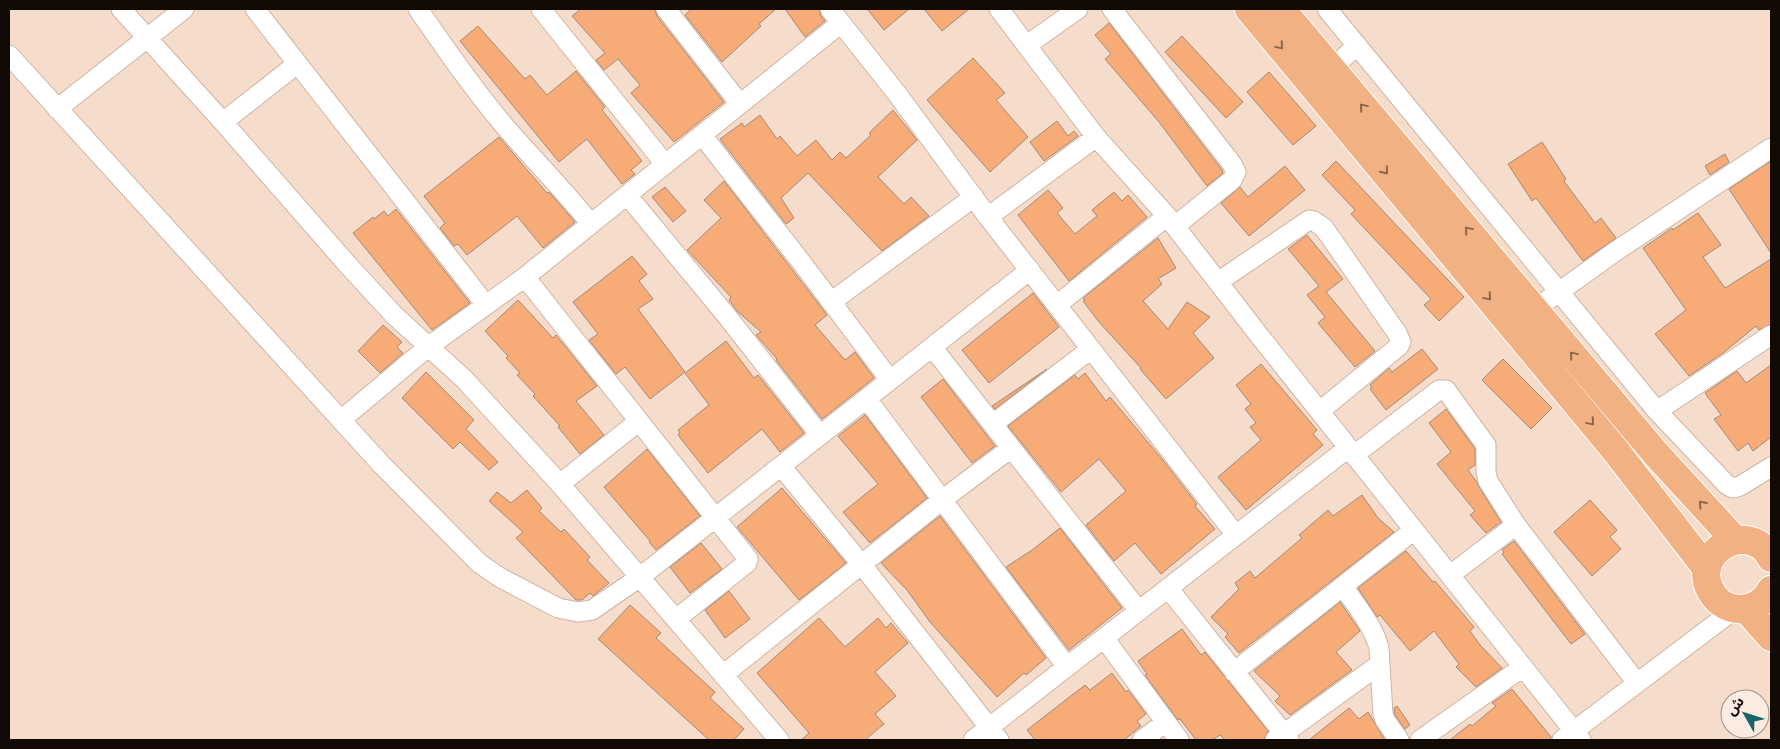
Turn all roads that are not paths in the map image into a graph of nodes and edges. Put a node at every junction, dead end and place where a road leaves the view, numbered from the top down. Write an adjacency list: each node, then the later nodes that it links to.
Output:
1 (121, 9): 14 (street)
2 (184, 9): 14 (street)
3 (255, 9): 18 (street)
4 (418, 9): 31 (street)
5 (541, 9): 26 (street)
6 (666, 9): 20 (street)
7 (999, 9): 15 (street)
8 (1078, 9): 15 (street)
9 (1112, 9): 30 (street)
10 (1249, 9): 65 (highway, one-way to 65)
11 (1281, 9): 19 (highway)
12 (1327, 9): 16 (street)
13 (836, 16): 20 (street); 28 (street)
14 (146, 38): 21 (street); 22 (street)
15 (1027, 45): 24 (street)
16 (1357, 45): 19 (street); 35 (street)
17 (9, 55): 21 (street)
18 (297, 64): 22 (street); 37 (street)
19 (1331, 70): 39 (highway, one-way to 19)
20 (740, 104): 23 (street)
21 (57, 109): 48 (street)
22 (223, 122): 41 (street)
23 (702, 135): 26 (street); 36 (street)
24 (1096, 137): 29 (street); 30 (street)
25 (1771, 148): 35 (street)
26 (665, 164): 27 (street)
27 (627, 195): 31 (street); 51 (street)
28 (974, 197): 29 (street); 36 (street)
29 (988, 217): 32 (street)
30 (1171, 221): 34 (street); 38 (street)
31 (591, 224): 33 (street)
32 (1030, 270): 38 (street); 42 (street)
33 (525, 277): 37 (street); 49 (street)
34 (1218, 282): 47 (street); 47 (street)
35 (1560, 291): 39 (street); 46 (street)
36 (831, 302): 44 (street)
37 (486, 305): 41 (street)
38 (1057, 305): 43 (street)
39 (1535, 309): 62 (highway, one-way to 39)
40 (1771, 335): 46 (street)
41 (428, 347): 48 (street); 56 (street)
42 (932, 347): 44 (street); 50 (street)
43 (1092, 349): 50 (street); 61 (street)
44 (890, 380): 45 (street)
45 (866, 399): 51 (street); 57 (street)
46 (1657, 411): 55 (street)
47 (1320, 412): 53 (street)
48 (342, 420): 67 (street)
49 (639, 421): 56 (street); 58 (street)
50 (993, 424): 52 (street)
51 (820, 435): 54 (street)
52 (1012, 448): 57 (street); 72 (street)
53 (1351, 451): 59 (street); 60 (street); 61 (street)
54 (781, 466): 58 (street); 64 (street)
55 (1771, 467)
56 (560, 484): 67 (street)
57 (942, 500): 64 (street); 77 (street)
58 (716, 517): 67 (street); 73 (street)
59 (1516, 526): 66 (street); 81 (street)
60 (1414, 530): 66 (street); 68 (street)
61 (1236, 534): 69 (street)
62 (1734, 540): 63 (highway); 65 (highway)
63 (1771, 558)
64 (862, 565): 80 (street); 83 (street)
65 (1707, 569): 71 (highway)
66 (1450, 575): 78 (street)
67 (640, 576): 73 (street)
68 (1343, 586): 76 (street); 79 (street)
69 (1168, 588): 72 (street); 79 (street)
70 (1771, 590): 71 (highway)
71 (1740, 609): 74 (highway); 81 (street)
72 (1139, 611): 75 (street)
73 (676, 619): 80 (street)
74 (1771, 637)
75 (1104, 638): 77 (street); 82 (street)
76 (1380, 664): 85 (street); 90 (street)
77 (1067, 667): 83 (street)
78 (1523, 667): 84 (street); 91 (street)
79 (1234, 672): 85 (street)
80 (723, 675): 86 (street)
81 (1637, 683): 84 (street)
82 (1166, 722): 88 (street); 89 (street)
83 (995, 734): 87 (street)
84 (1572, 737)
85 (1282, 738)
86 (779, 740)
87 (973, 740)
88 (1142, 740)
89 (1179, 740)
90 (1399, 740)
91 (1420, 740)

